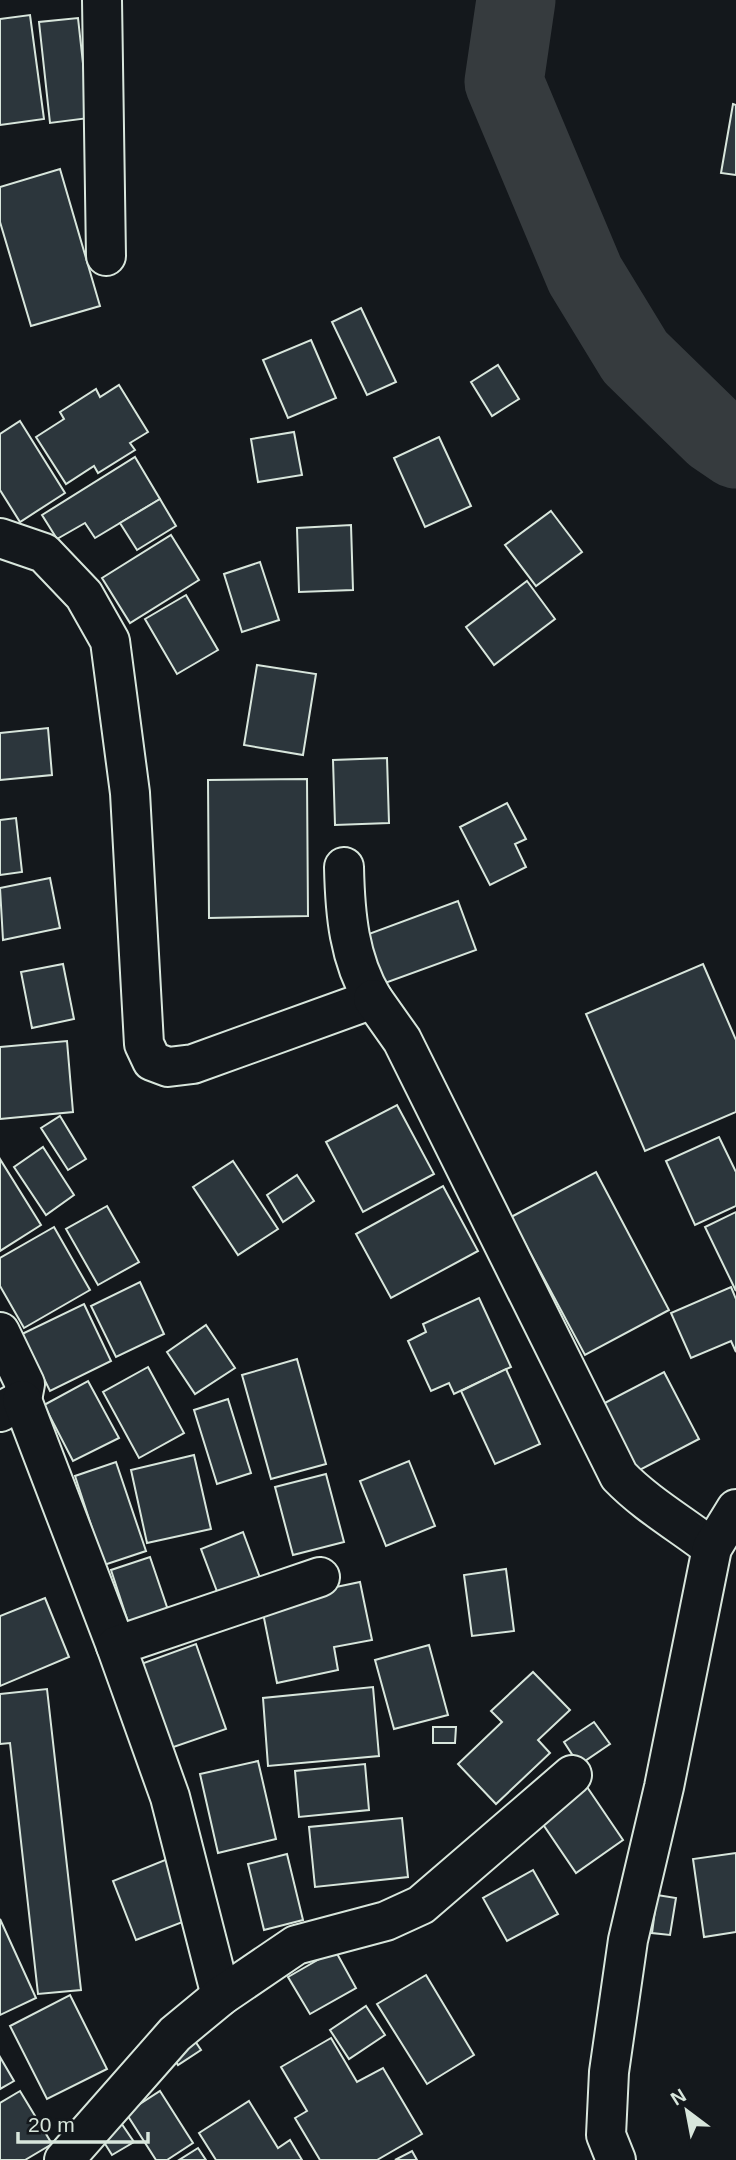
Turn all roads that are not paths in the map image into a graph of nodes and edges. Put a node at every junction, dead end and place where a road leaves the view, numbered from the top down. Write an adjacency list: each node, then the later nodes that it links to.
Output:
1 (102, 0): 2 (street)
2 (106, 256)
3 (0, 538): 5 (street)
4 (344, 867): 5 (street)
5 (373, 999): 9 (street)
6 (0, 1332): 7 (street)
7 (11, 1406): 11 (street)
8 (736, 1509): 9 (street)
9 (712, 1548): 15 (street)
10 (320, 1577): 11 (street)
11 (116, 1646): 13 (street)
12 (572, 1775): 13 (street)
13 (221, 1996): 14 (street)
14 (64, 2160)
15 (616, 2160)

